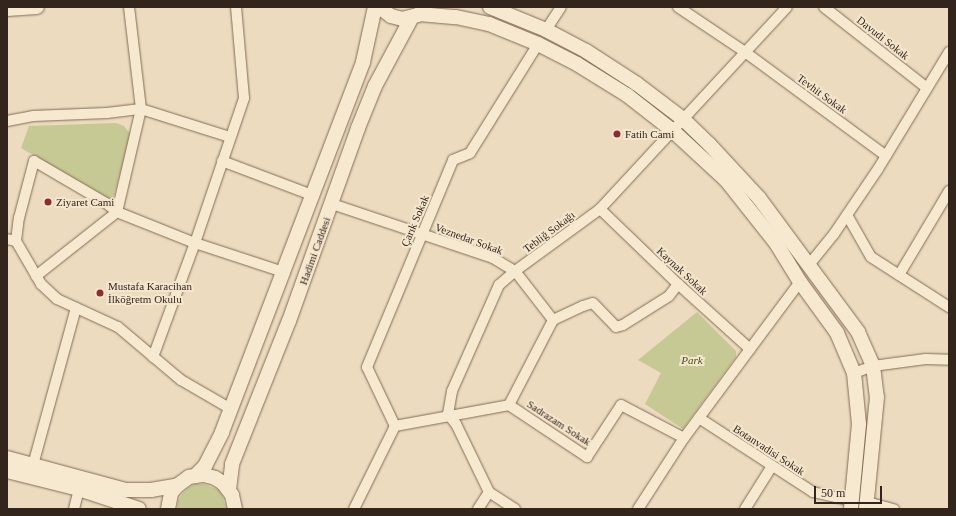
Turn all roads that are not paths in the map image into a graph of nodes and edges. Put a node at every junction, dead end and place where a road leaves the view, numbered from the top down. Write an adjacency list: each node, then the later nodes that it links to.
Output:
1 (37, 7): 11 (main road)
2 (129, 7): 19 (street)
3 (236, 7): 23 (street)
4 (375, 7): 27 (main road, Hadimi Caddesi)
5 (379, 7): 12 (main road)
6 (490, 7): 13 (main road)
7 (561, 7): 13 (street)
8 (678, 7): 15 (street, Tevhit Sokak)
9 (786, 7): 15 (street, Tebliğ Sokağı)
10 (824, 7): 18 (street, Davudi Sokak)
11 (7, 9)
12 (419, 13): 14 (main road); 28 (main road, Hadimi Caddesi)
13 (546, 30): 20 (main road)
14 (538, 44): 22 (main road); 32 (street, Çarık Sokak)
15 (744, 52): 20 (street, Tebliğ Sokağı); 24 (street, Tevhit Sokak)
16 (949, 52): 17 (street)
17 (945, 66): 18 (street)
18 (928, 88): 24 (street)
19 (141, 109): 21 (street); 23 (street); 30 (street)
20 (683, 119): 22 (street, Tebliğ Sokağı); 35 (main road)
21 (7, 121)
22 (672, 131): 29 (street, Tebliğ Sokağı); 40 (main road)
23 (230, 137): 25 (street)
24 (886, 156): 31 (street)
25 (222, 161): 27 (street); 34 (street)
26 (949, 191): 38 (street)
27 (312, 195): 37 (main road, Hadimi Caddesi)
28 (332, 204): 32 (street, Veznedar Sokak); 64 (main road, Hadimi Caddesi)
29 (600, 209): 36 (street, Tebliğ Sokağı); 41 (street, Kaynak Sokak)
30 (117, 212): 33 (street); 34 (street); 39 (street)
31 (847, 215): 35 (street); 38 (street)
32 (422, 234): 36 (street, Veznedar Sokak); 54 (street, Çarık Sokak)
33 (12, 240): 39 (street)
34 (195, 243): 37 (street); 46 (street)
35 (808, 266): 48 (main road)
36 (515, 271): 44 (street, Veznedar Sokak); 52 (street, Tebliğ Sokağı)
37 (283, 272): 51 (main road, Hadimi Caddesi)
38 (899, 275): 42 (street)
39 (36, 276): 43 (street)
40 (800, 282): 45 (street); 49 (main road)
41 (678, 284): 44 (street); 45 (street, Kaynak Sokak)
42 (949, 307)
43 (76, 308): 46 (street); 57 (street)
44 (553, 320): 50 (street)
45 (750, 349): 53 (street)
46 (153, 357): 51 (street)
47 (949, 360): 48 (street)
48 (873, 366): 49 (street); 66 (main road)
49 (854, 373): 65 (main road)
50 (509, 404): 52 (street); 55 (street, Sadrazam Sokak)
51 (231, 409): 60 (main road, Hadimi Caddesi)
52 (448, 414): 54 (street); 63 (street)
53 (699, 418): 55 (street); 58 (street, Botanvadisi Sokak)
54 (395, 426): 70 (street)
55 (684, 438): 73 (street)
56 (7, 458): 57 (main road)
57 (33, 465): 61 (main road)
58 (772, 466): 65 (street, Botanvadisi Sokak); 74 (street)
59 (7, 470): 62 (main road)
60 (196, 475): 61 (main road); 64 (main road)
61 (178, 485): 69 (main road)
62 (79, 490): 67 (street); 68 (main road)
63 (489, 492): 71 (street); 72 (street)
64 (234, 502)
65 (852, 505)
66 (866, 505): 75 (street)
67 (74, 509)
68 (139, 509)
69 (168, 509)
70 (354, 509)
71 (478, 509)
72 (515, 509)
73 (638, 509)
74 (745, 509)
75 (894, 509)

